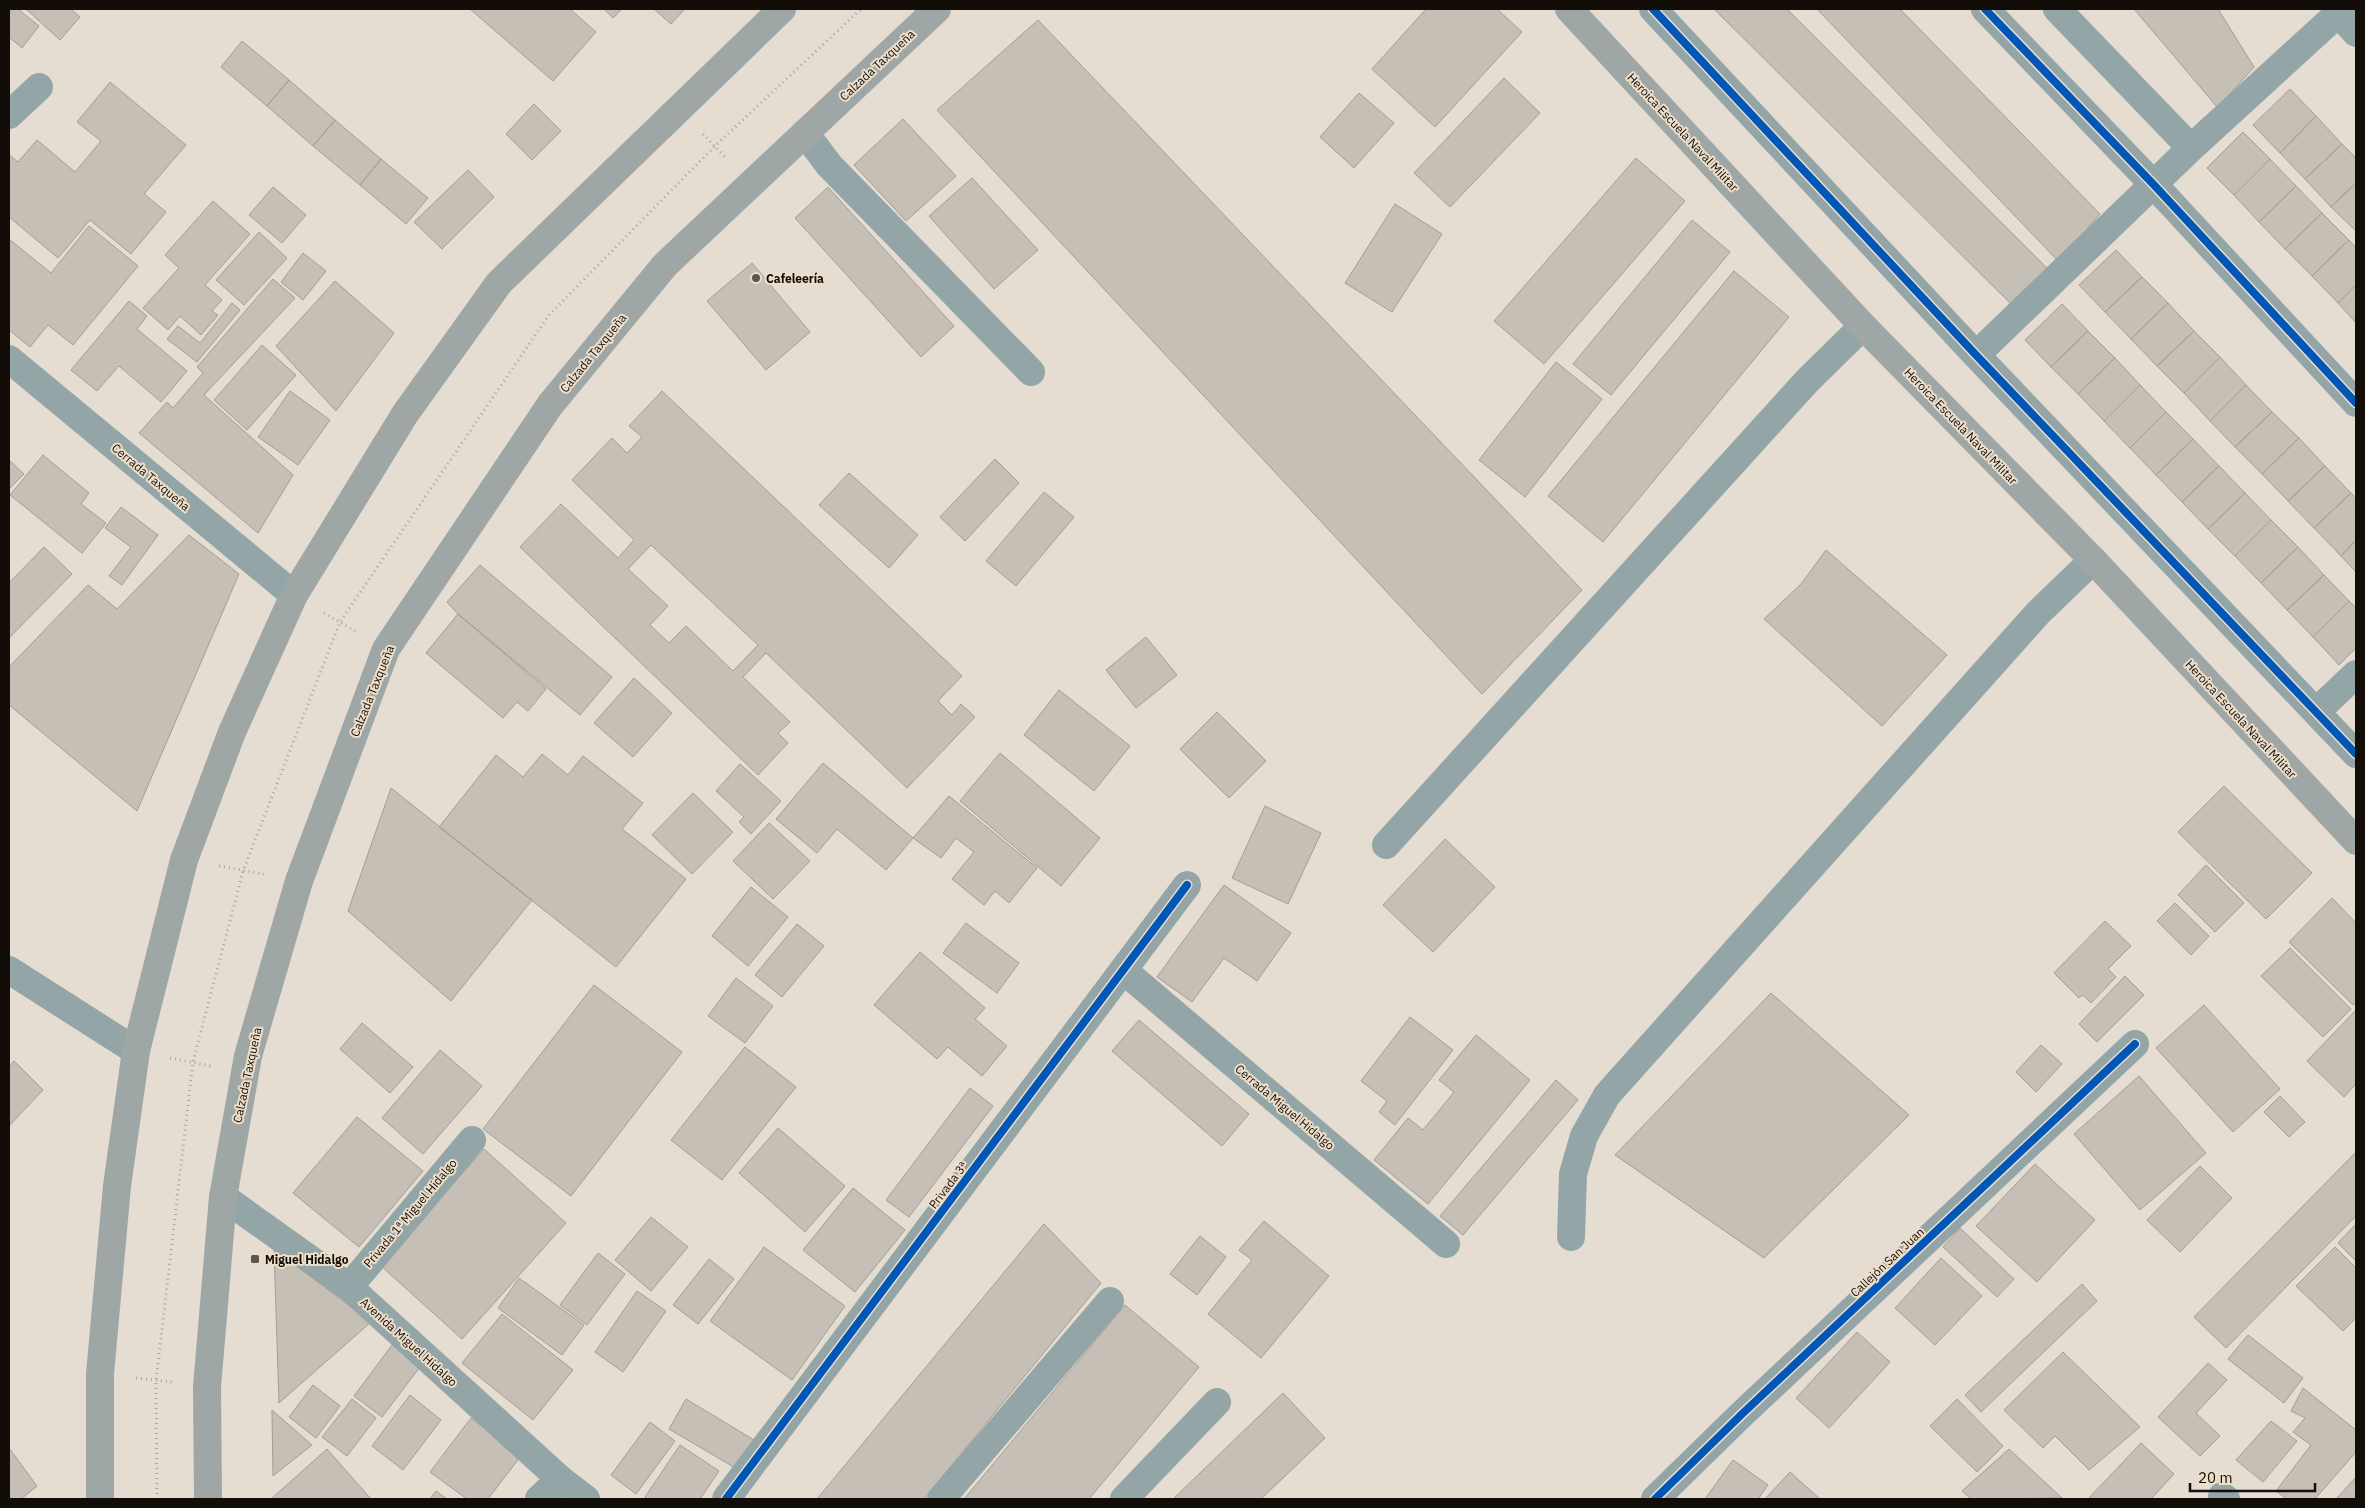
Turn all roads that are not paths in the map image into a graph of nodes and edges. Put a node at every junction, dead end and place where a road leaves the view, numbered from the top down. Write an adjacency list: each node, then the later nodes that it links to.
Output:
1 (782, 9): 20 (main road)
2 (936, 9): 11 (main road, Calzada Taxqueña)
3 (1569, 9): 14 (main road, Heroica Escuela Naval Militar)
4 (1653, 9): 15 (street)
5 (1985, 9): 13 (street)
6 (2057, 9): 12 (street)
7 (2340, 11): 8 (street); 12 (street)
8 (2356, 33)
9 (39, 87): 10 (street)
10 (9, 115)
11 (805, 133): 17 (street); 32 (main road, Calzada Taxqueña)
12 (2191, 148): 13 (street)
13 (2154, 186): 15 (street); 18 (street)
14 (1863, 326): 19 (main road, Heroica Escuela Naval Militar); 25 (street)
15 (1976, 355): 22 (street)
16 (9, 359): 20 (street, Cerrada Taxqueña)
17 (1031, 372)
18 (2356, 403)
19 (2093, 560): 24 (main road, Heroica Escuela Naval Militar); 33 (street)
20 (294, 595): 30 (main road)
21 (2356, 674): 22 (street)
22 (2316, 712): 23 (street)
23 (2356, 754)
24 (2356, 841)
25 (1386, 845)
26 (1187, 885): 28 (street, Privada 3ª)
27 (9, 970): 30 (street)
28 (1123, 970): 34 (street, Cerrada Miguel Hidalgo); 43 (street, Privada 3ª)
29 (2135, 1044): 46 (street, Callejón San Juan)
30 (136, 1051): 39 (main road)
31 (472, 1140): 35 (street, Privada 1ª Miguel Hidalgo)
32 (223, 1196): 35 (street, Avenida Miguel Hidalgo); 40 (main road, Calzada Taxqueña)
33 (1571, 1236)
34 (1446, 1244)
35 (349, 1287): 38 (street, Avenida Miguel Hidalgo)
36 (1110, 1301): 44 (street)
37 (1217, 1402): 45 (street)
38 (560, 1479): 41 (street); 42 (street, Avenida Miguel Hidalgo)
39 (100, 1499)
40 (208, 1499)
41 (539, 1499)
42 (586, 1499)
43 (726, 1499)
44 (941, 1499)
45 (1124, 1499)
46 (1655, 1499)

